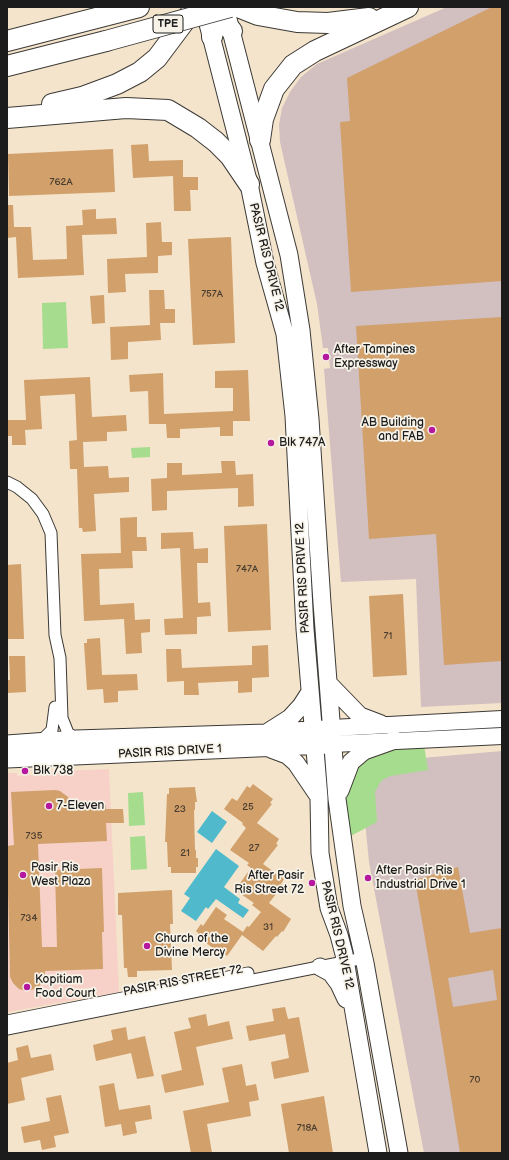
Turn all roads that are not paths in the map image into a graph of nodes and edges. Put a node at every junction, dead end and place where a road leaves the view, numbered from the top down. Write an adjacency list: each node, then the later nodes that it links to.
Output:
1 (139, 7): 8 (highway, TPE)
2 (195, 7): 10 (highway)
3 (238, 7): 5 (highway)
4 (217, 8): 6 (highway); 7 (highway); 9 (highway, TPE, bridge)
5 (400, 11): 12 (highway)
6 (232, 31): 12 (main road, PASIR RIS DRIVE 12)
7 (212, 37): 13 (main road, PASIR RIS DRIVE 12)
8 (7, 41)
9 (7, 66)
10 (7, 113)
11 (7, 118): 13 (highway)
12 (260, 140): 18 (main road, PASIR RIS DRIVE 12)
13 (249, 184): 19 (main road, PASIR RIS DRIVE 12)
14 (7, 482): 16 (street)
15 (7, 490): 16 (street)
16 (51, 546): 17 (street)
17 (54, 635): 25 (street); 28 (street)
18 (329, 684): 21 (main road); 22 (main road, PASIR RIS DRIVE 12)
19 (310, 692): 24 (main road, PASIR RIS DRIVE 12); 27 (main road)
20 (502, 719): 21 (main road)
21 (381, 724): 22 (main road)
22 (333, 736): 24 (main road, PASIR RIS DRIVE 1); 26 (main road); 32 (main road, PASIR RIS DRIVE 12)
23 (502, 736): 26 (main road)
24 (313, 738): 27 (main road, PASIR RIS DRIVE 1); 31 (main road, PASIR RIS DRIVE 12)
25 (76, 739): 27 (main road, PASIR RIS DRIVE 1); 28 (main road, PASIR RIS DRIVE 1)
26 (395, 740): 32 (main road)
27 (268, 741): 30 (main road, PASIR RIS DRIVE 1); 31 (main road)
28 (40, 742): 29 (main road, PASIR RIS DRIVE 1)
29 (7, 744)
30 (7, 758)
31 (319, 798): 34 (main road, PASIR RIS DRIVE 12)
32 (337, 799): 33 (main road, PASIR RIS DRIVE 12)
33 (363, 954): 34 (street, PASIR RIS STREET 72); 40 (main road, PASIR RIS DRIVE 12)
34 (344, 958): 35 (street, PASIR RIS STREET 72); 36 (main road, PASIR RIS DRIVE 12); 37 (street, PASIR RIS STREET 72)
35 (320, 967): 36 (main road); 38 (street, PASIR RIS STREET 72)
36 (355, 1020): 39 (main road, PASIR RIS DRIVE 12)
37 (7, 1021)
38 (7, 1029)
39 (378, 1153)
40 (398, 1153)

